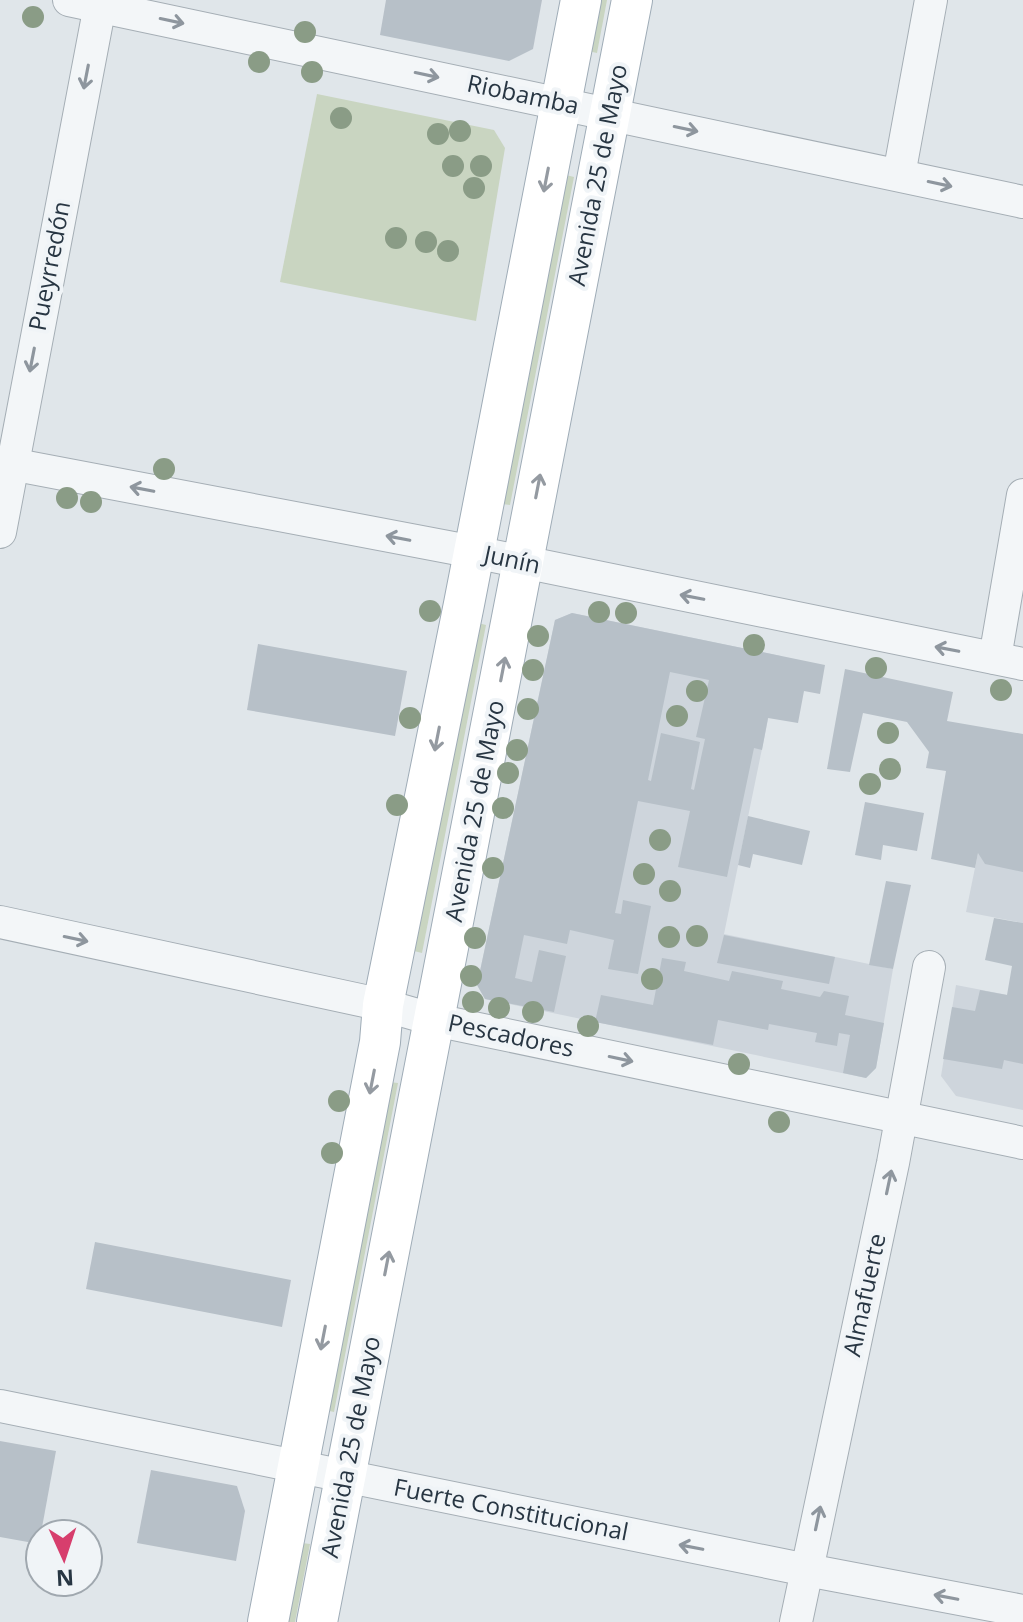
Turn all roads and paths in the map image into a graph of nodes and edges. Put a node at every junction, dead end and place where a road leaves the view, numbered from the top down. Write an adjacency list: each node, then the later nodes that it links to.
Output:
1 (581, 0): 5 (main road, Avenida 25 de Mayo)
2 (632, 0): 6 (main road, Avenida 25 de Mayo)
3 (931, 0): 7 (street)
4 (90, 2): 5 (street, Riobamba, one-way to 5); 9 (street, Pueyrredón, one-way to 9)
5 (561, 103): 6 (street, Riobamba); 12 (main road, Avenida 25 de Mayo, one-way to 12)
6 (610, 113): 7 (street, Riobamba, one-way to 7); 13 (main road, Avenida 25 de Mayo, one-way to 6)
7 (899, 175): 8 (street, Riobamba, one-way to 8)
8 (1023, 202)
9 (6, 463): 11 (street, Pueyrredón); 12 (street, Junín, one-way to 9)
10 (1023, 495): 14 (street)
11 (0, 532)
12 (474, 552): 13 (street, Junín); 17 (main road, Avenida 25 de Mayo, one-way to 17)
13 (523, 562): 14 (street, Junín, one-way to 13); 18 (main road, Avenida 25 de Mayo, one-way to 13)
14 (1009, 661)
15 (0, 922): 17 (street, Pescadores, one-way to 17)
16 (929, 967): 19 (street, Almafuerte)
17 (383, 1005): 18 (street, Pescadores); 22 (main road, Avenida 25 de Mayo, one-way to 22)
18 (435, 1020): 19 (street, Pescadores, one-way to 19); 23 (main road, Avenida 25 de Mayo, one-way to 18)
19 (901, 1118): 20 (street, Pescadores); 24 (street, Almafuerte, one-way to 19)
20 (1023, 1143)
21 (0, 1406): 22 (street, Fuerte Constitucional)
22 (298, 1468): 23 (street, Fuerte Constitucional); 26 (main road, Avenida 25 de Mayo)
23 (345, 1477): 24 (street, Fuerte Constitucional, one-way to 23); 27 (main road, Avenida 25 de Mayo)
24 (807, 1570): 25 (street, Fuerte Constitucional, one-way to 24); 28 (street, Almafuerte)
25 (1023, 1611)
26 (268, 1622)
27 (317, 1622)
28 (796, 1622)

